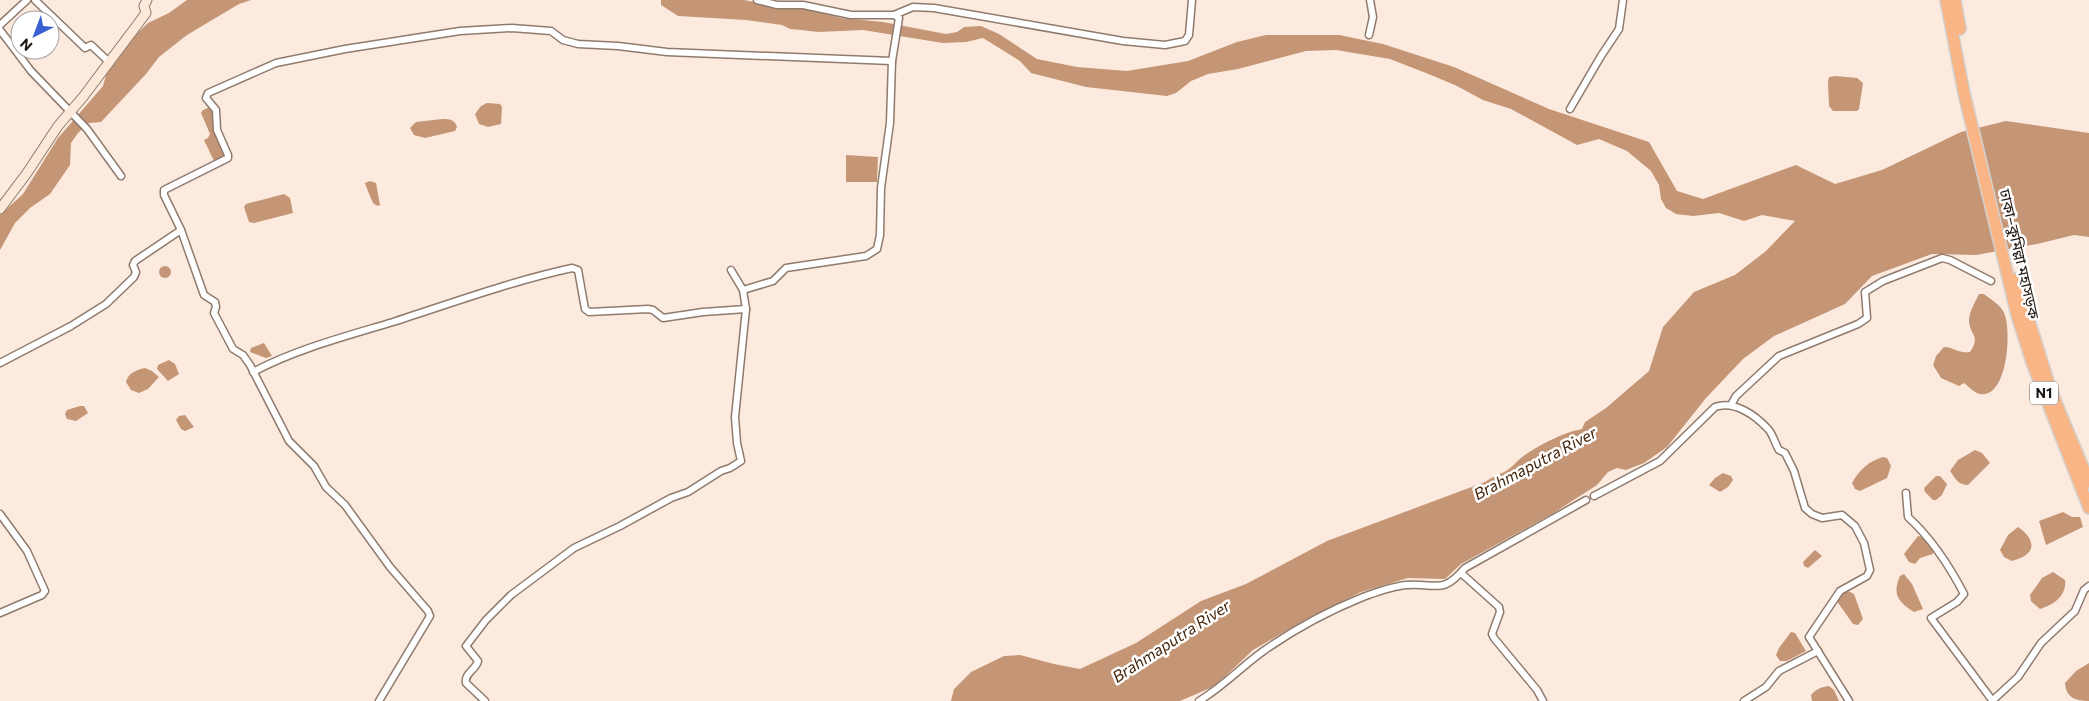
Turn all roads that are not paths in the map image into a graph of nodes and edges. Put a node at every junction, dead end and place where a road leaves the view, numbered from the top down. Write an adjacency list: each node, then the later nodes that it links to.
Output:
1 (27, 0): 11 (street)
2 (35, 0): 15 (street)
3 (146, 0): 15 (street)
4 (757, 0): 10 (street)
5 (1192, 0): 10 (street)
6 (1370, 0): 13 (street)
7 (1623, 0): 17 (street)
8 (1946, 0): 16 (highway, ঢাকা–কুমিল্লা মহাসড়ক / N1)
9 (1955, 0): 16 (highway, ঢাকা–কুমিল্লা মহাসড়ক / N1)
10 (897, 17): 14 (street)
11 (0, 25)
12 (0, 30): 18 (street)
13 (1369, 35)
14 (892, 61): 21 (street); 25 (street)
15 (109, 62): 18 (street)
16 (1967, 92): 23 (highway, ঢাকা–কুমিল্লা মহাসড়ক / N1)
17 (1570, 109)
18 (72, 113): 19 (street); 20 (street)
19 (121, 176)
20 (0, 209)
21 (181, 230): 27 (street); 28 (street)
22 (731, 270): 25 (street)
23 (2011, 274): 30 (highway, ঢাকা–কুমিল্লা মহাসড়ক / N1); 34 (highway, ঢাকা–কুমিল্লা মহাসড়ক / N1)
24 (1991, 281): 29 (street)
25 (742, 290): 26 (street)
26 (746, 309): 28 (street); 41 (street)
27 (0, 363)
28 (253, 372): 40 (street)
29 (1731, 405): 32 (street); 39 (street)
30 (2089, 482)
31 (1906, 493): 46 (street)
32 (1594, 496)
33 (1586, 500): 36 (street)
34 (2089, 508)
35 (0, 514): 38 (street)
36 (1461, 573): 42 (street); 43 (street)
37 (2089, 586): 46 (street)
38 (0, 613)
39 (1818, 650): 44 (street); 45 (street)
40 (379, 701)
41 (485, 701)
42 (1199, 701)
43 (1543, 701)
44 (1744, 701)
45 (1849, 701)
46 (1992, 701)

